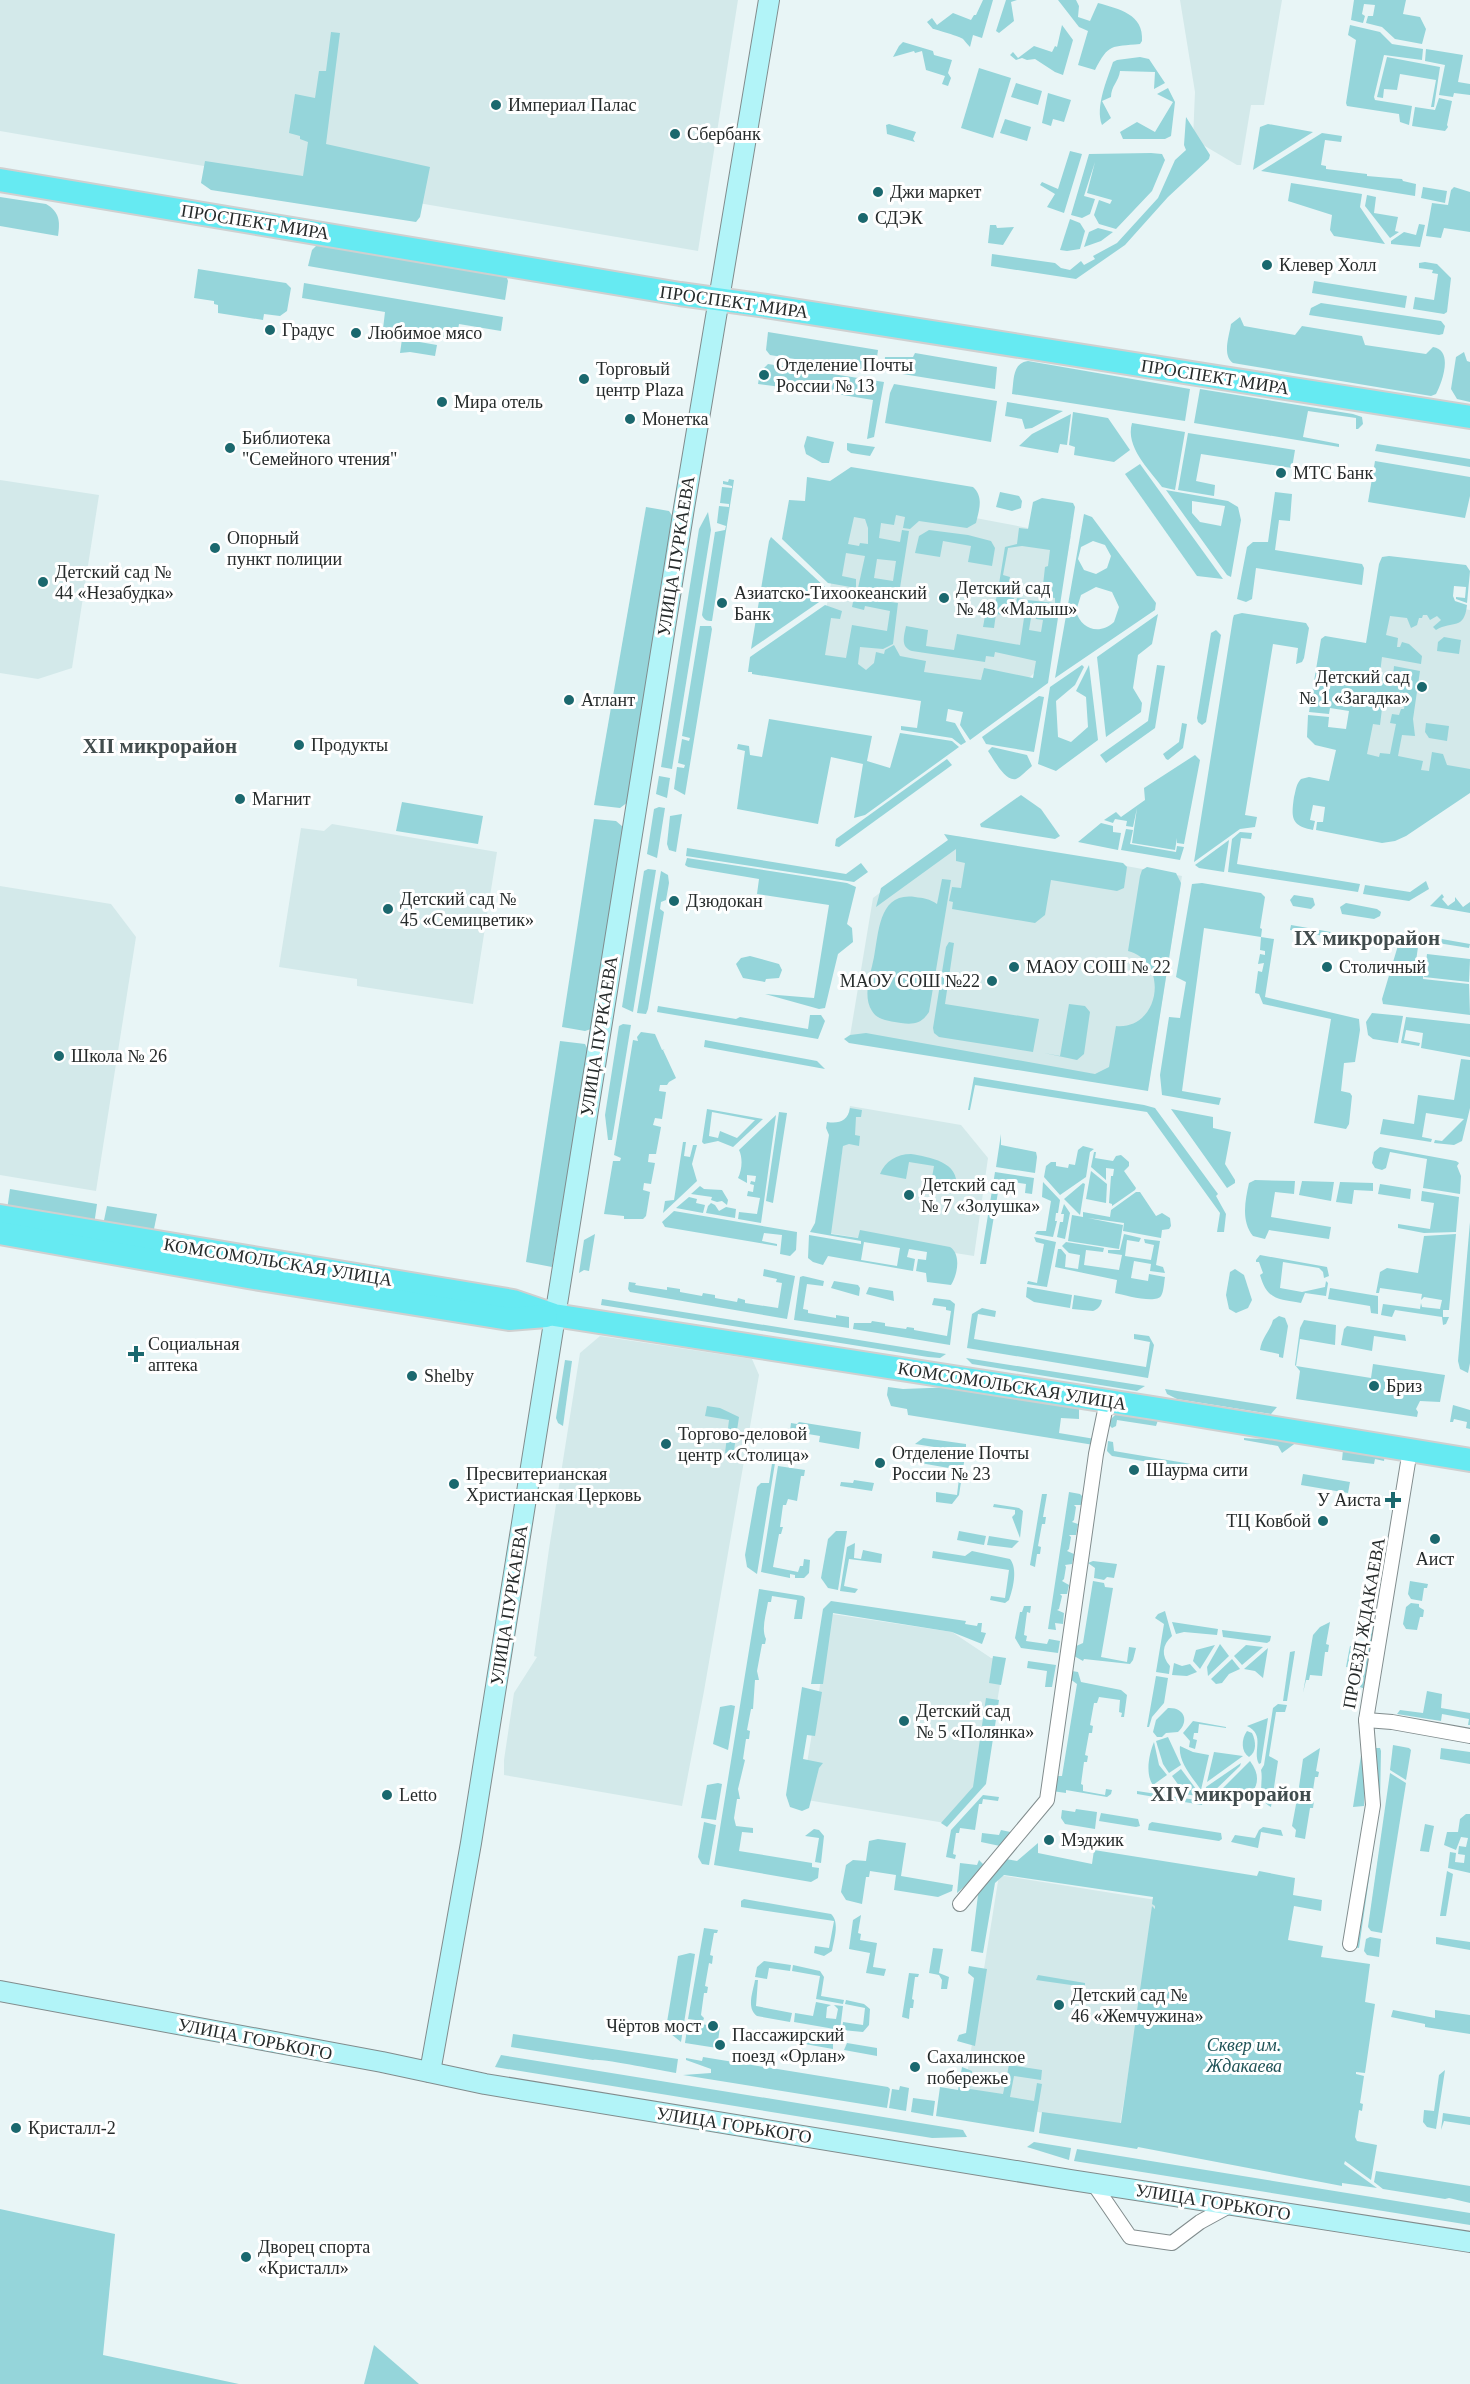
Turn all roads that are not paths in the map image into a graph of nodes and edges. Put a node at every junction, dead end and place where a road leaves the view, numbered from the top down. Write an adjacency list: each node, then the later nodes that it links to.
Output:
1 (769, 0): 3 (main road, УЛИЦА ПУРКАЕВА)
2 (0, 180): 3 (main road, ПРОСПЕКТ МИРА)
3 (718, 300): 4 (main road, ПРОСПЕКТ МИРА); 7 (main road, УЛИЦА ПУРКАЕВА)
4 (1470, 417)
5 (0, 1216): 7 (main road, КОМСОМОЛЬСКАЯ УЛИЦА)
6 (0, 1233): 7 (main road, КОМСОМОЛЬСКАЯ УЛИЦА)
7 (554, 1315): 8 (main road, КОМСОМОЛЬСКАЯ УЛИЦА); 16 (main road, УЛИЦА ПУРКАЕВА)
8 (1107, 1401): 9 (main road, КОМСОМОЛЬСКАЯ УЛИЦА); 13 (street)
9 (1410, 1450): 10 (main road, КОМСОМОЛЬСКАЯ УЛИЦА); 11 (street, ПРОЕЗД ЖДАКАЕВА)
10 (1470, 1460)
11 (1366, 1720): 12 (street); 14 (street, ПРОЕЗД ЖДАКАЕВА)
12 (1470, 1736)
13 (960, 1904)
14 (1350, 1944)
15 (0, 1991): 16 (main road, УЛИЦА ГОРЬКОГО)
16 (430, 2072): 17 (main road, УЛИЦА ГОРЬКОГО)
17 (1093, 2183): 18 (main road, УЛИЦА ГОРЬКОГО); 18 (street)
18 (1231, 2205): 19 (main road, УЛИЦА ГОРЬКОГО)
19 (1470, 2242)

